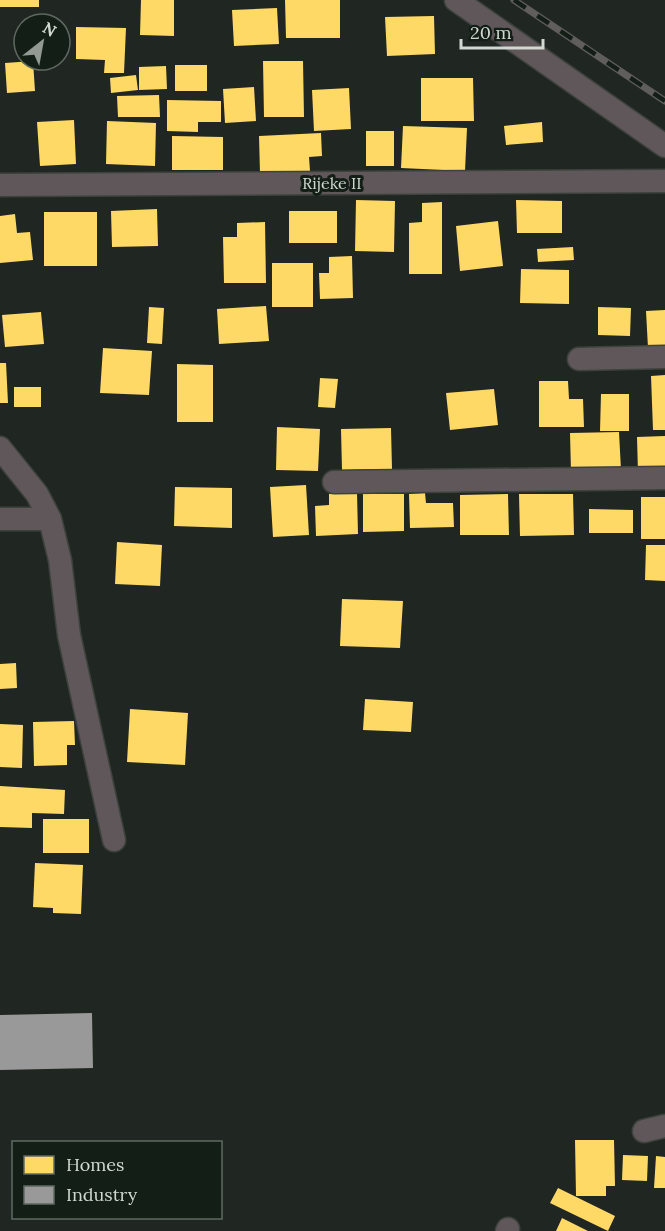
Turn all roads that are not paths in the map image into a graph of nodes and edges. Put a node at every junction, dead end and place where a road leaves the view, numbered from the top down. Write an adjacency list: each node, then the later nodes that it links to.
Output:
1 (456, 0): 2 (street)
2 (665, 146)
3 (665, 181): 4 (street, Rijeke II)
4 (0, 185)
5 (665, 357): 6 (street)
6 (579, 359)
7 (0, 448): 11 (street)
8 (665, 478): 9 (street)
9 (334, 482)
10 (0, 519): 11 (street)
11 (50, 519): 12 (street)
12 (114, 840)

